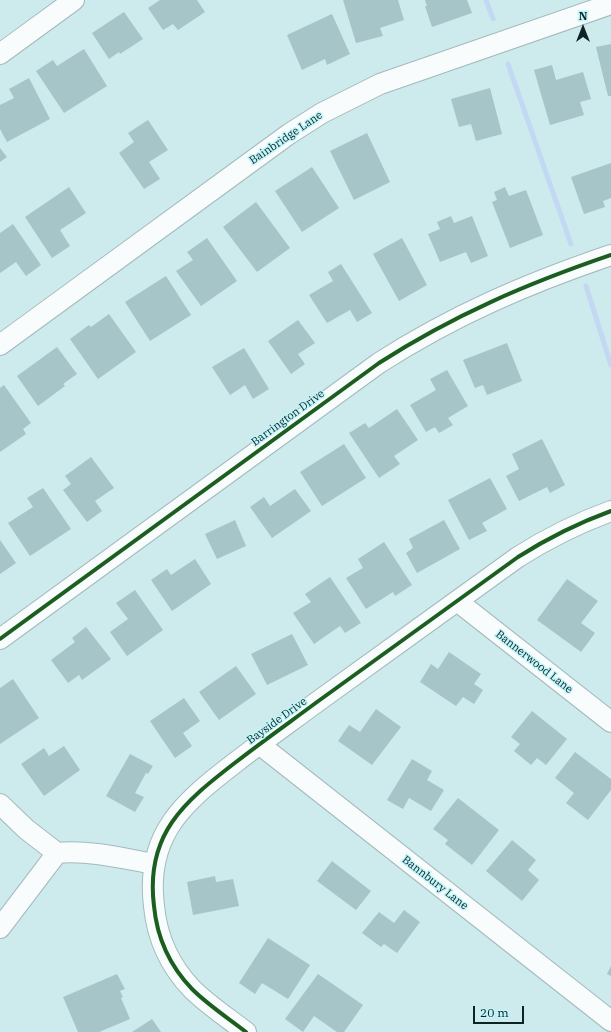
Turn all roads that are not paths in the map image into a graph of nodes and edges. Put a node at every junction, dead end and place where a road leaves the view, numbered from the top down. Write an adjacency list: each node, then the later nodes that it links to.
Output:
1 (74, 0): 3 (street)
2 (611, 4): 5 (street, Bainbridge Lane)
3 (0, 54)
4 (611, 255): 8 (street, Barrington Drive)
5 (0, 345)
6 (611, 511): 7 (street, Bayside Drive)
7 (457, 601): 9 (street, Bannerwood Lane); 10 (street, Bayside Drive)
8 (0, 639)
9 (611, 722)
10 (259, 744): 13 (street, Bayside Drive); 15 (street, Bannbury Lane)
11 (0, 804): 12 (street)
12 (57, 853): 13 (street); 14 (street)
13 (154, 864): 16 (street, Bayside Drive)
14 (0, 928)
15 (611, 1021)
16 (246, 1032)

